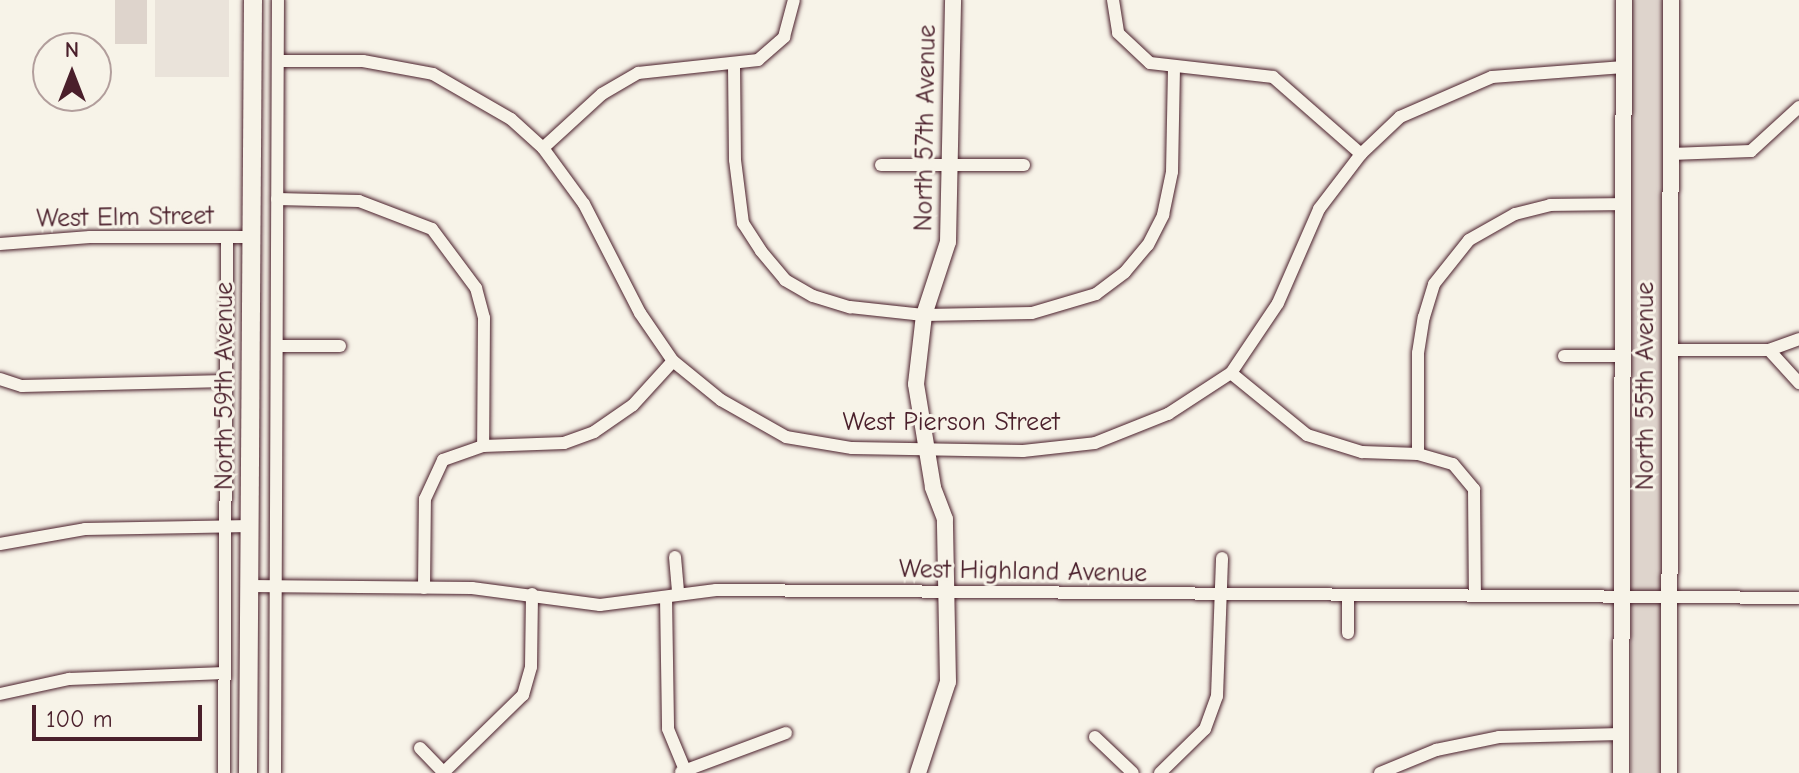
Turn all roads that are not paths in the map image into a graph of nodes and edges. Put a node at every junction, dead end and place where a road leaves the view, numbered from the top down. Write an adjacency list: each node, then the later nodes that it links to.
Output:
1 (253, 0): 22 (main road, North 59th Avenue)
2 (794, 0): 9 (street)
3 (953, 0): 18 (street, North 57th Avenue)
4 (1113, 0): 10 (street)
5 (1624, 0): 11 (street, North 55th Avenue)
6 (1671, 0): 15 (street, North 55th Avenue)
7 (277, 1): 8 (street, North 59th Avenue)
8 (278, 61): 13 (street, West Pierson Street); 19 (street, North 59th Avenue)
9 (734, 65): 13 (street); 24 (street)
10 (1174, 67): 14 (street); 24 (street)
11 (1624, 67): 14 (street, West Pierson Street); 20 (street, North 55th Avenue)
12 (1799, 107): 15 (street)
13 (543, 148): 32 (street, West Pierson Street)
14 (1361, 154): 33 (street, West Pierson Street)
15 (1671, 154): 28 (street, North 55th Avenue)
16 (881, 165): 18 (street)
17 (1024, 165): 18 (street)
18 (951, 166): 24 (street, North 57th Avenue)
19 (277, 199): 26 (street, North 59th Avenue); 37 (street)
20 (1623, 204): 31 (street, North 55th Avenue); 39 (street)
21 (227, 237): 22 (street, West Elm Street); 23 (street, West Elm Street); 35 (street, North 59th Avenue)
22 (252, 237): 41 (main road, North 59th Avenue)
23 (0, 244)
24 (924, 315): 38 (street, North 57th Avenue)
25 (1799, 339): 29 (street)
26 (277, 346): 27 (street); 46 (street, North 59th Avenue)
27 (340, 346)
28 (1670, 350): 29 (street); 55 (street, North 55th Avenue)
29 (1769, 350): 36 (street)
30 (1564, 356): 31 (street)
31 (1623, 356): 54 (street, North 55th Avenue)
32 (673, 361): 37 (street); 38 (street, West Pierson Street)
33 (1231, 373): 38 (street, West Pierson Street); 39 (street)
34 (0, 379): 35 (street)
35 (226, 381): 40 (street, North 59th Avenue)
36 (1799, 383)
37 (483, 446): 47 (street)
38 (927, 449): 48 (street, North 57th Avenue)
39 (1418, 454): 53 (street)
40 (225, 526): 41 (street); 42 (street); 58 (street, North 59th Avenue)
41 (250, 526): 45 (main road, North 59th Avenue)
42 (0, 544)
43 (675, 557): 50 (street)
44 (1222, 558): 52 (street)
45 (249, 586): 46 (street, West Highland Avenue); 66 (main road, North 59th Avenue)
46 (276, 586): 47 (street, West Highland Avenue); 67 (street, North 59th Avenue)
47 (424, 588): 49 (street, West Highland Avenue)
48 (950, 593): 50 (street, West Highland Avenue); 52 (street, West Highland Avenue); 69 (street, North 57th Avenue)
49 (532, 594): 50 (street, West Highland Avenue); 68 (street)
50 (672, 595): 64 (street)
51 (1348, 595): 52 (street, West Highland Avenue); 53 (street, West Highland Avenue); 57 (street)
52 (1220, 596): 71 (street)
53 (1475, 596): 54 (street, West Highland Avenue)
54 (1622, 597): 55 (street, West Highland Avenue); 61 (street, North 55th Avenue)
55 (1670, 597): 56 (street, West Highland Avenue); 74 (street, North 55th Avenue)
56 (1799, 598)
57 (1348, 633)
58 (225, 673): 59 (street); 65 (street, North 59th Avenue)
59 (0, 694)
60 (786, 733): 64 (street)
61 (1621, 734): 72 (street); 73 (street, North 55th Avenue)
62 (1095, 737): 70 (street)
63 (420, 748): 68 (street)
64 (683, 772)
65 (224, 773)
66 (248, 773)
67 (275, 773)
68 (443, 773)
69 (918, 773)
70 (1133, 773)
71 (1160, 773)
72 (1380, 773)
73 (1621, 773)
74 (1669, 773)

